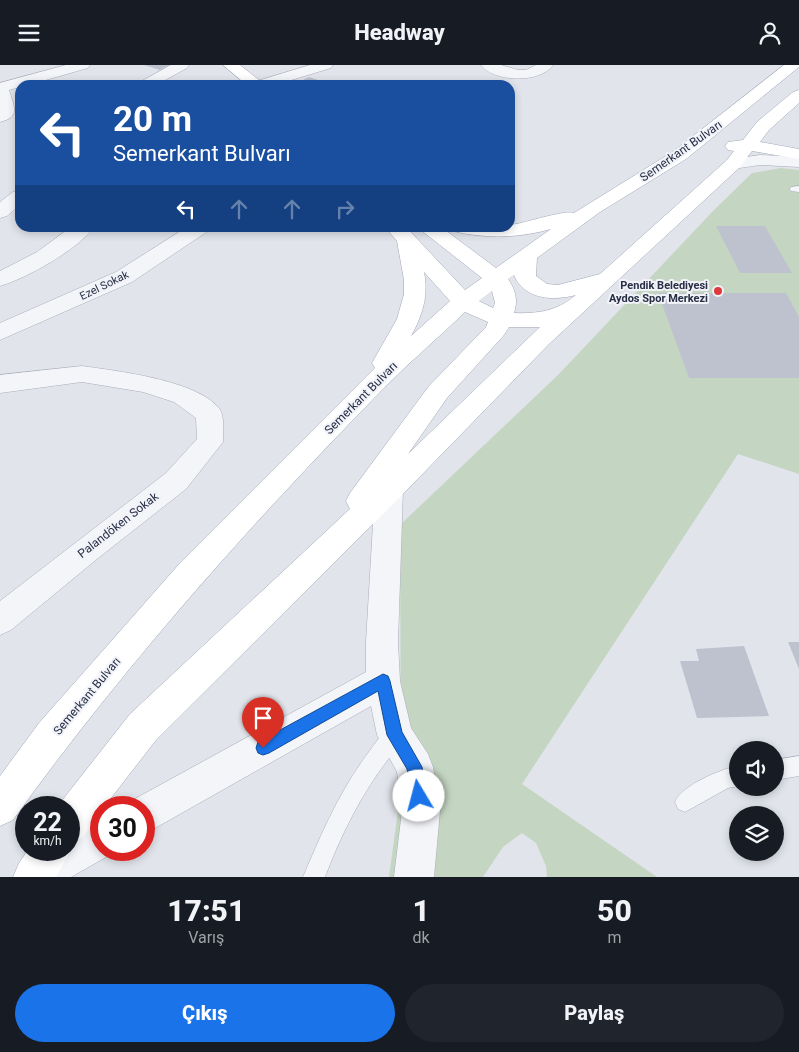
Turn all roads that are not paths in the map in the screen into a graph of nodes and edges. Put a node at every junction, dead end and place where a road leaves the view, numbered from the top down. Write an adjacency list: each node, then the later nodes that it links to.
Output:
1 (83, 65): 8 (street)
2 (182, 65): 9 (street)
3 (230, 65): 10 (main road)
4 (326, 65): 11 (street)
5 (488, 65): 6 (street)
6 (546, 65)
7 (793, 65): 19 (main road, Semerkant Bulvarı)
8 (29, 80)
9 (154, 80)
10 (251, 80)
11 (275, 80)
12 (15, 84): 13 (street)
13 (0, 88): 15 (street)
14 (799, 95): 16 (main road)
15 (0, 117)
16 (763, 126): 17 (main road); 18 (main road)
17 (749, 145): 18 (main road); 19 (main road); 21 (main road)
18 (799, 153)
19 (680, 155): 23 (main road, Semerkant Bulvarı)
20 (799, 162): 21 (street)
21 (733, 164): 32 (main road)
22 (15, 200): 24 (street)
23 (594, 208): 25 (main road); 30 (main road, Semerkant Bulvarı)
24 (0, 212)
25 (515, 231)
26 (78, 232): 33 (street)
27 (193, 232): 37 (street, Ezel Sokak)
28 (399, 232): 34 (main road); 39 (main road)
29 (434, 232): 31 (main road)
30 (528, 255): 31 (main road, Semerkant Bulvarı); 32 (main road)
31 (496, 278): 34 (main road, Semerkant Bulvarı); 36 (main road)
32 (607, 278): 35 (main road)
33 (0, 279)
34 (464, 302): 36 (main road); 39 (main road, Semerkant Bulvarı)
35 (578, 305): 36 (main road); 40 (main road)
36 (501, 319): 41 (main road)
37 (0, 332)
38 (0, 384): 42 (street, Palandöken Sokak)
39 (372, 385): 49 (main road, Semerkant Bulvarı)
40 (389, 491): 41 (main road); 43 (street)
41 (322, 553): 50 (main road)
42 (0, 620)
43 (383, 681): 44 (street); 51 (street)
44 (395, 735): 55 (lane); 56 (street)
45 (799, 766): 46 (lane)
46 (784, 768)
47 (729, 778): 48 (lane)
48 (685, 802)
49 (0, 807)
50 (80, 809)
51 (155, 809)
52 (90, 844): 54 (street)
53 (44, 861): 54 (main road)
54 (33, 877)
55 (314, 877)
56 (414, 877)

